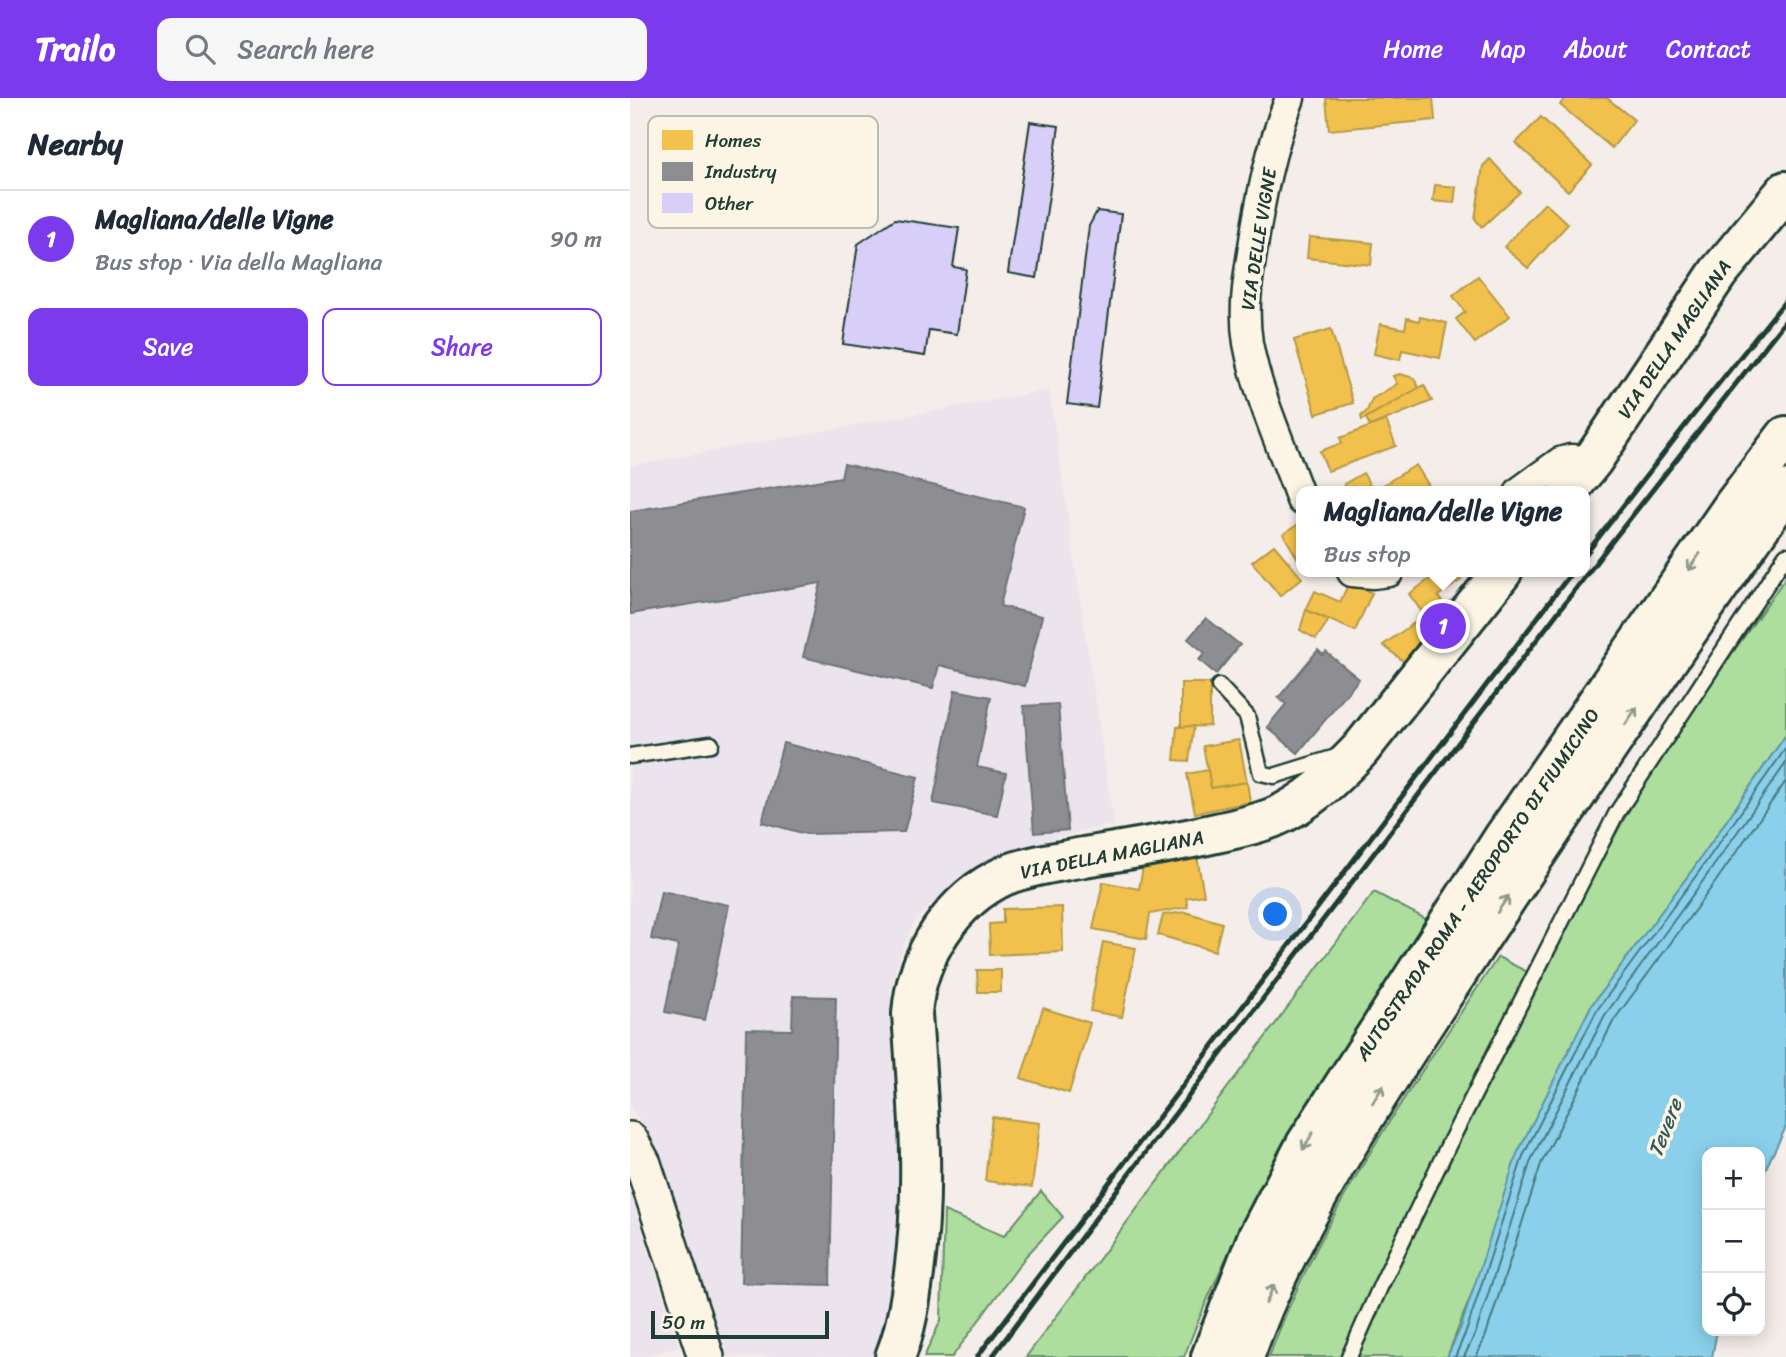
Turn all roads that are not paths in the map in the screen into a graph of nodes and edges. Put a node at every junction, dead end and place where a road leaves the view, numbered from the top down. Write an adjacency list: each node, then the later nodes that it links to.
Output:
1 (1290, 98): 5 (street, VIA DELLE VIGNE)
2 (1786, 191): 4 (main road, VIA DELLA MAGLIANA)
3 (1786, 436): 18 (main road, AUTOSTRADA ROMA - AEROPORTO DI FIUMICINO, one-way to 18)
4 (1593, 460): 6 (street); 7 (main road, VIA DELLA MAGLIANA)
5 (1296, 486)
6 (1527, 486)
7 (1572, 486)
8 (1786, 490): 19 (main road, AUTOSTRADA ROMA - AEROPORTO DI FIUMICINO, one-way to 8)
9 (1786, 555): 20 (lane)
10 (1498, 577): 13 (main road, VIA DELLA MAGLIANA)
11 (1220, 686): 13 (lane)
12 (711, 744): 14 (lane)
13 (1360, 750): 17 (main road, VIA DELLA MAGLIANA)
14 (630, 756)
15 (630, 1140): 16 (street)
16 (706, 1357)
17 (895, 1357)
18 (1211, 1357)
19 (1244, 1357)
20 (1349, 1357)

